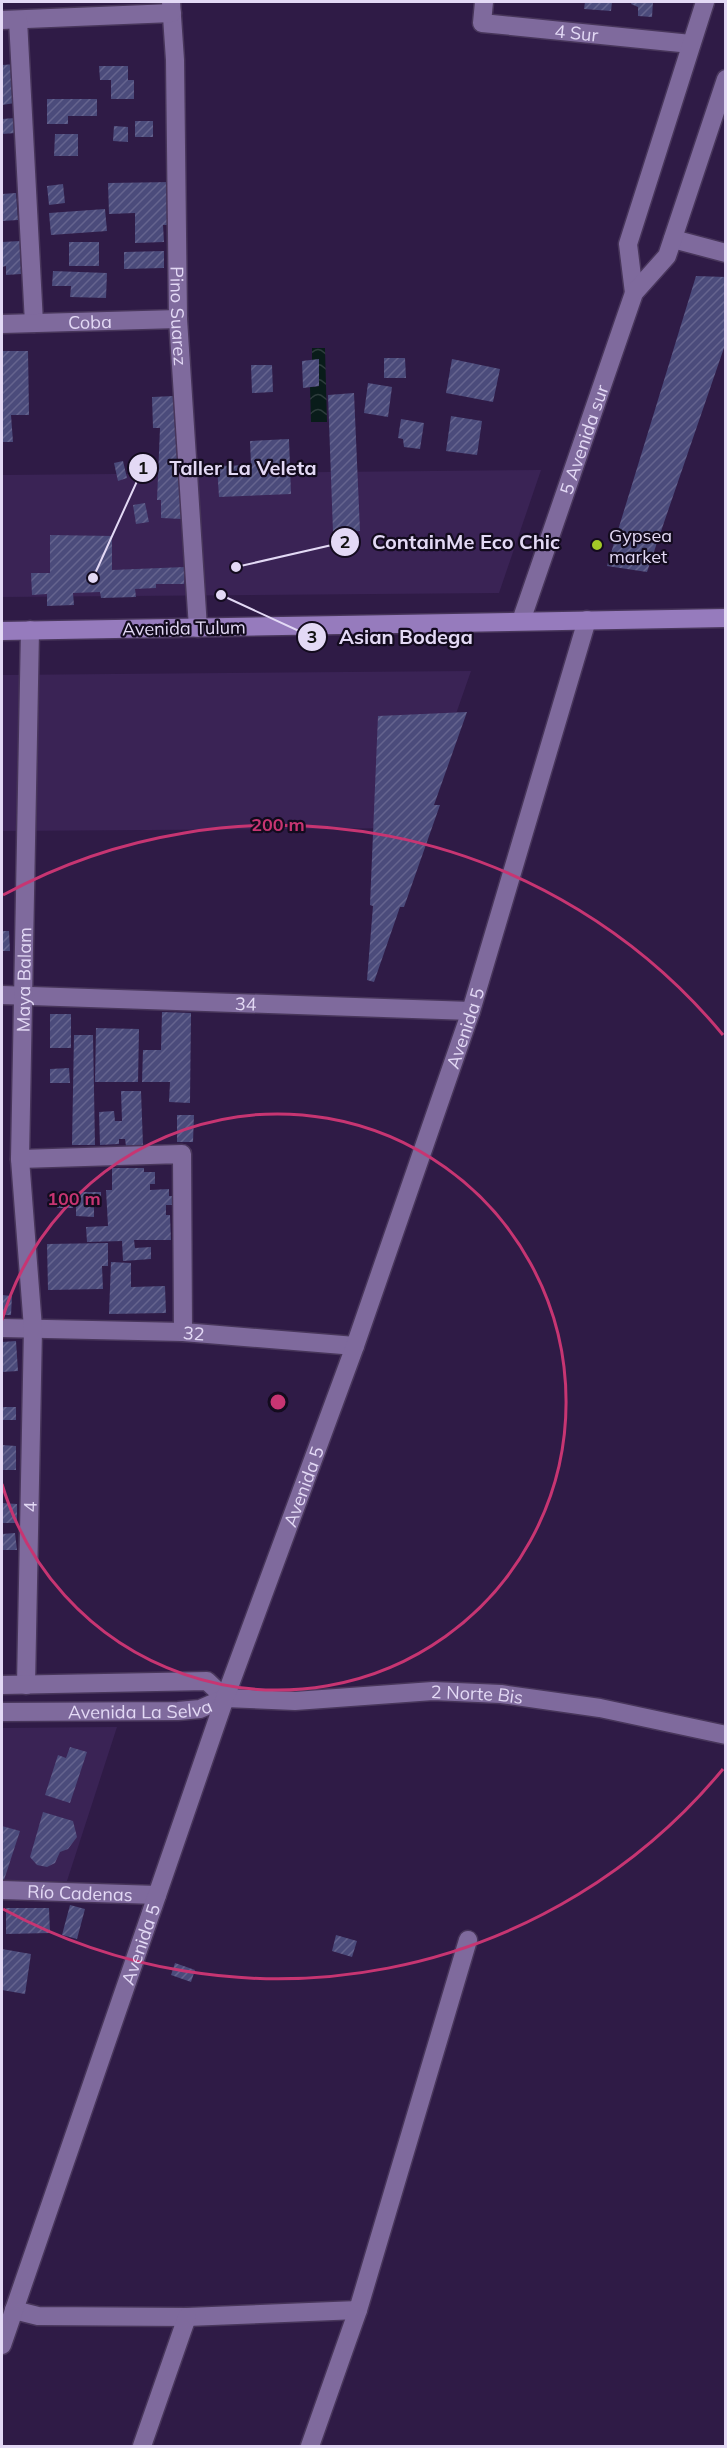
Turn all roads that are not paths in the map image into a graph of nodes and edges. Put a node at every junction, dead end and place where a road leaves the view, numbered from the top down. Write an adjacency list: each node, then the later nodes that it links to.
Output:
1 (484, 2): 5 (street, 4 Sur)
2 (705, 2): 5 (street)
3 (171, 7): 4 (street); 10 (street, Pino Suarez)
4 (10, 20): 11 (street)
5 (691, 44): 9 (street)
6 (726, 80): 7 (street)
7 (673, 239): 8 (street); 9 (street)
8 (726, 253)
9 (634, 293): 15 (street, 5 Avenida sur)
10 (178, 319): 11 (street, Coba); 16 (street, Pino Suarez)
11 (34, 323): 12 (street, Coba)
12 (2, 324)
13 (726, 618): 14 (highway, Avenida Tulum)
14 (587, 620): 15 (highway, Avenida Tulum); 21 (street, Avenida 5)
15 (521, 621): 16 (highway, Avenida Tulum)
16 (198, 628): 17 (highway, Avenida Tulum)
17 (30, 630): 18 (highway, Avenida Tulum); 19 (street, Maya Balam)
18 (2, 631)
19 (23, 995): 20 (street, 34); 21 (street, 34); 22 (street, Maya Balam)
20 (2, 996)
21 (471, 1011): 26 (street, Avenida 5)
22 (20, 1159): 24 (street, Maya Balam); 25 (street)
23 (2, 1328): 24 (street, 32)
24 (33, 1328): 25 (street, 32); 28 (street, 4)
25 (183, 1332): 26 (street, 32)
26 (355, 1346): 29 (street, Avenida 5)
27 (2, 1685): 28 (street, Avenida La Selva)
28 (26, 1685): 29 (street, Avenida La Selva)
29 (225, 1698): 30 (street, Avenida La Selva); 31 (street, 2 Norte Bis); 33 (street, Avenida 5)
30 (2, 1712)
31 (726, 1735)
32 (2, 1890): 33 (street, Río Cadenas)
33 (157, 1896): 35 (street, Avenida 5)
34 (468, 1940): 36 (street)
35 (14, 2310): 37 (street); 38 (street, Avenida 5)
36 (358, 2310): 37 (street); 40 (street)
37 (188, 2318): 39 (street)
38 (2, 2345)
39 (142, 2446)
40 (310, 2446)

